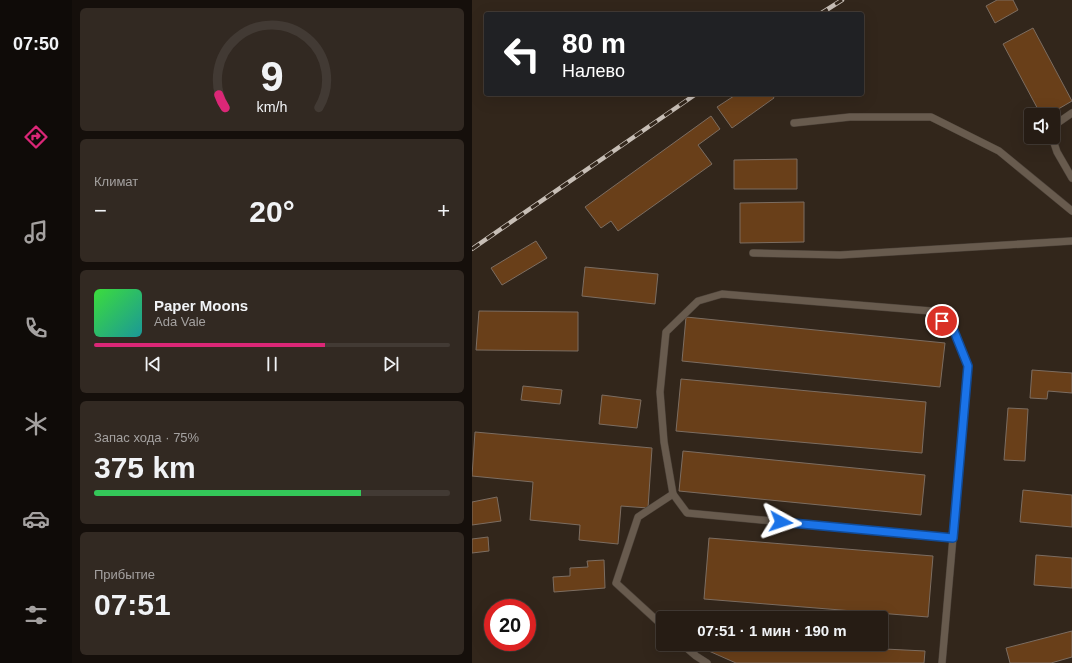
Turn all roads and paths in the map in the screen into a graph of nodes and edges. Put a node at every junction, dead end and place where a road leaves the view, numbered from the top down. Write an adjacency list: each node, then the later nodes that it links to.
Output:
1 (1072, 113): 2 (lane)
2 (1060, 121)
3 (794, 123): 6 (lane)
4 (1054, 144): 5 (lane)
5 (1072, 178)
6 (1072, 211)
7 (1072, 242): 8 (lane)
8 (753, 253)
9 (673, 494): 10 (lane); 10 (lane); 11 (lane)
10 (953, 538): 14 (lane)
11 (656, 620)
12 (690, 651): 13 (lane)
13 (707, 663)
14 (942, 663)

